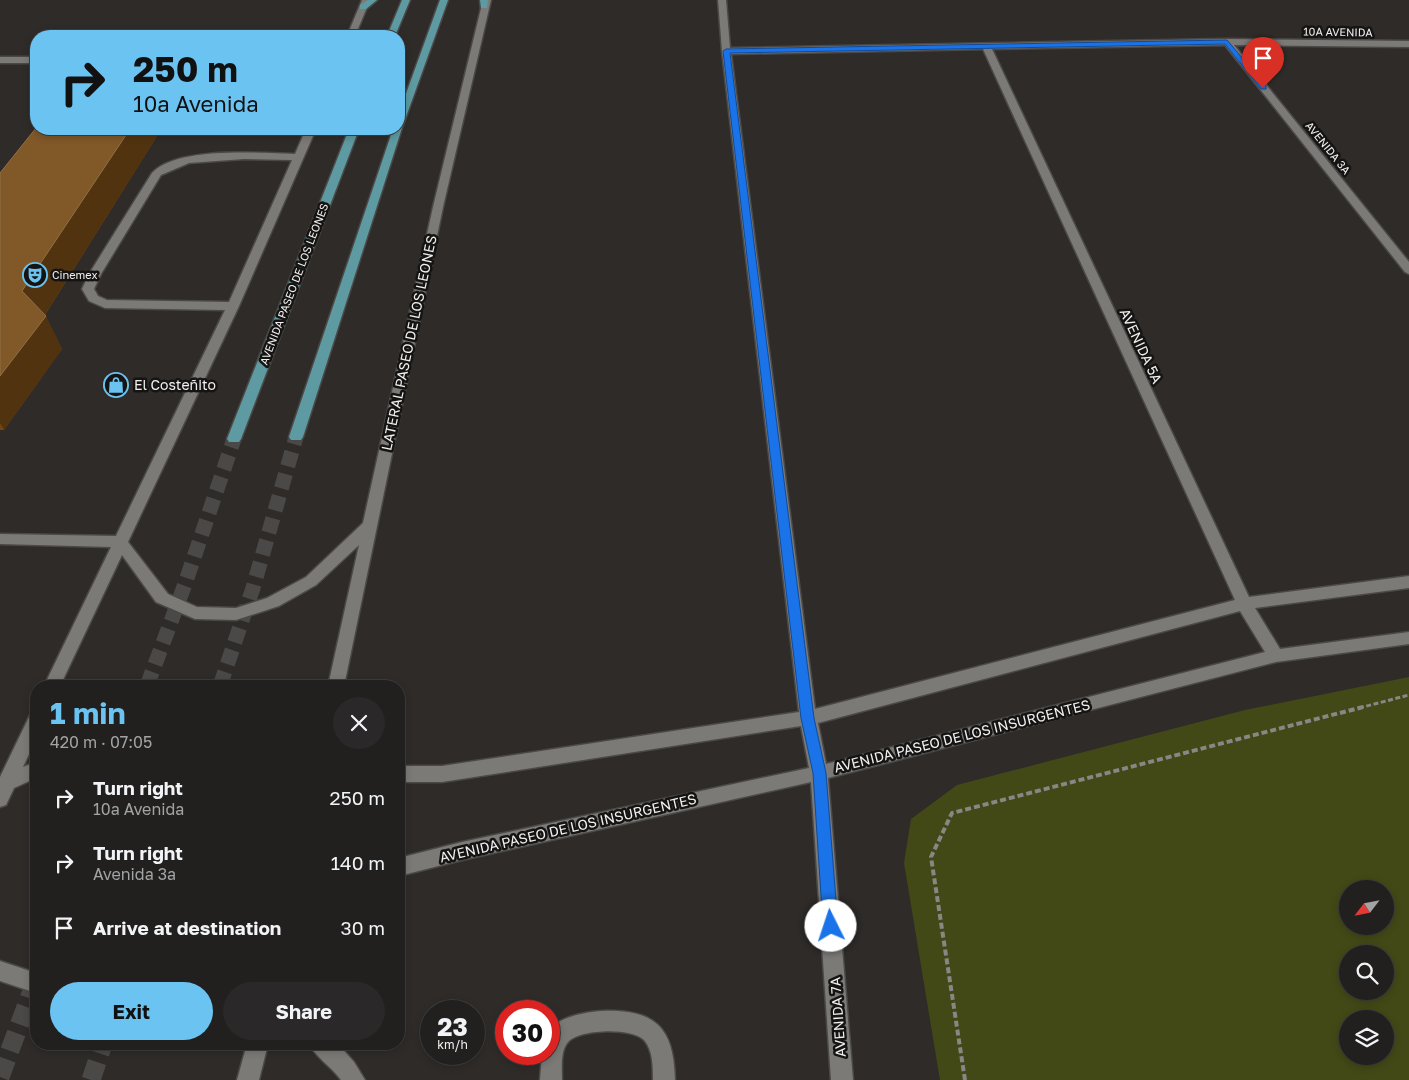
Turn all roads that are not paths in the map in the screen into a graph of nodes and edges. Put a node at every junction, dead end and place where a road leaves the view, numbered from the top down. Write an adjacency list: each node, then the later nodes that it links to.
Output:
1 (373, 0): 6 (main road)
2 (406, 0): 8 (main road)
3 (444, 0): 15 (main road)
4 (722, 0): 12 (street, AVENIDA 7A)
5 (485, 2): 24 (street, LATERAL PASEO DE LOS LEONES)
6 (365, 4): 7 (street)
7 (354, 30)
8 (394, 30)
9 (1227, 42): 10 (street, 10A AVENIDA); 11 (street, 10A AVENIDA); 20 (street, AVENIDA 3A)
10 (1409, 44)
11 (986, 46): 12 (street, 10A AVENIDA); 28 (street, AVENIDA 5A)
12 (726, 51): 33 (street, AVENIDA 7A)
13 (0, 60): 14 (street)
14 (30, 60)
15 (405, 108)
16 (307, 135): 19 (street)
17 (352, 135): 23 (main road, AVENIDA PASEO DE LOS LEONES)
18 (395, 135): 22 (main road)
19 (298, 157): 21 (street); 21 (street)
20 (1409, 270)
21 (233, 306): 26 (street)
22 (296, 437)
23 (234, 439)
24 (369, 526): 26 (street); 32 (street, LATERAL PASEO DE LOS LEONES)
25 (0, 539): 26 (street)
26 (120, 542): 31 (street)
27 (1409, 582): 28 (street)
28 (1244, 604): 30 (street, AVENIDA 5A); 33 (street)
29 (1409, 638): 30 (street, AVENIDA PASEO DE LOS INSURGENTES)
30 (1276, 656): 36 (street, AVENIDA PASEO DE LOS INSURGENTES)
31 (55, 680)
32 (337, 680)
33 (808, 718): 36 (street, AVENIDA 7A); 37 (street)
34 (30, 732): 38 (street)
35 (30, 773): 38 (street)
36 (819, 773): 39 (street, AVENIDA PASEO DE LOS INSURGENTES); 48 (street, AVENIDA 7A)
37 (405, 774)
38 (2, 789)
39 (405, 865)
40 (0, 971): 41 (street)
41 (30, 981)
42 (256, 1050): 44 (street)
43 (329, 1050): 45 (street)
44 (248, 1080)
45 (354, 1080)
46 (551, 1080): 47 (street)
47 (664, 1080)
48 (842, 1080)

